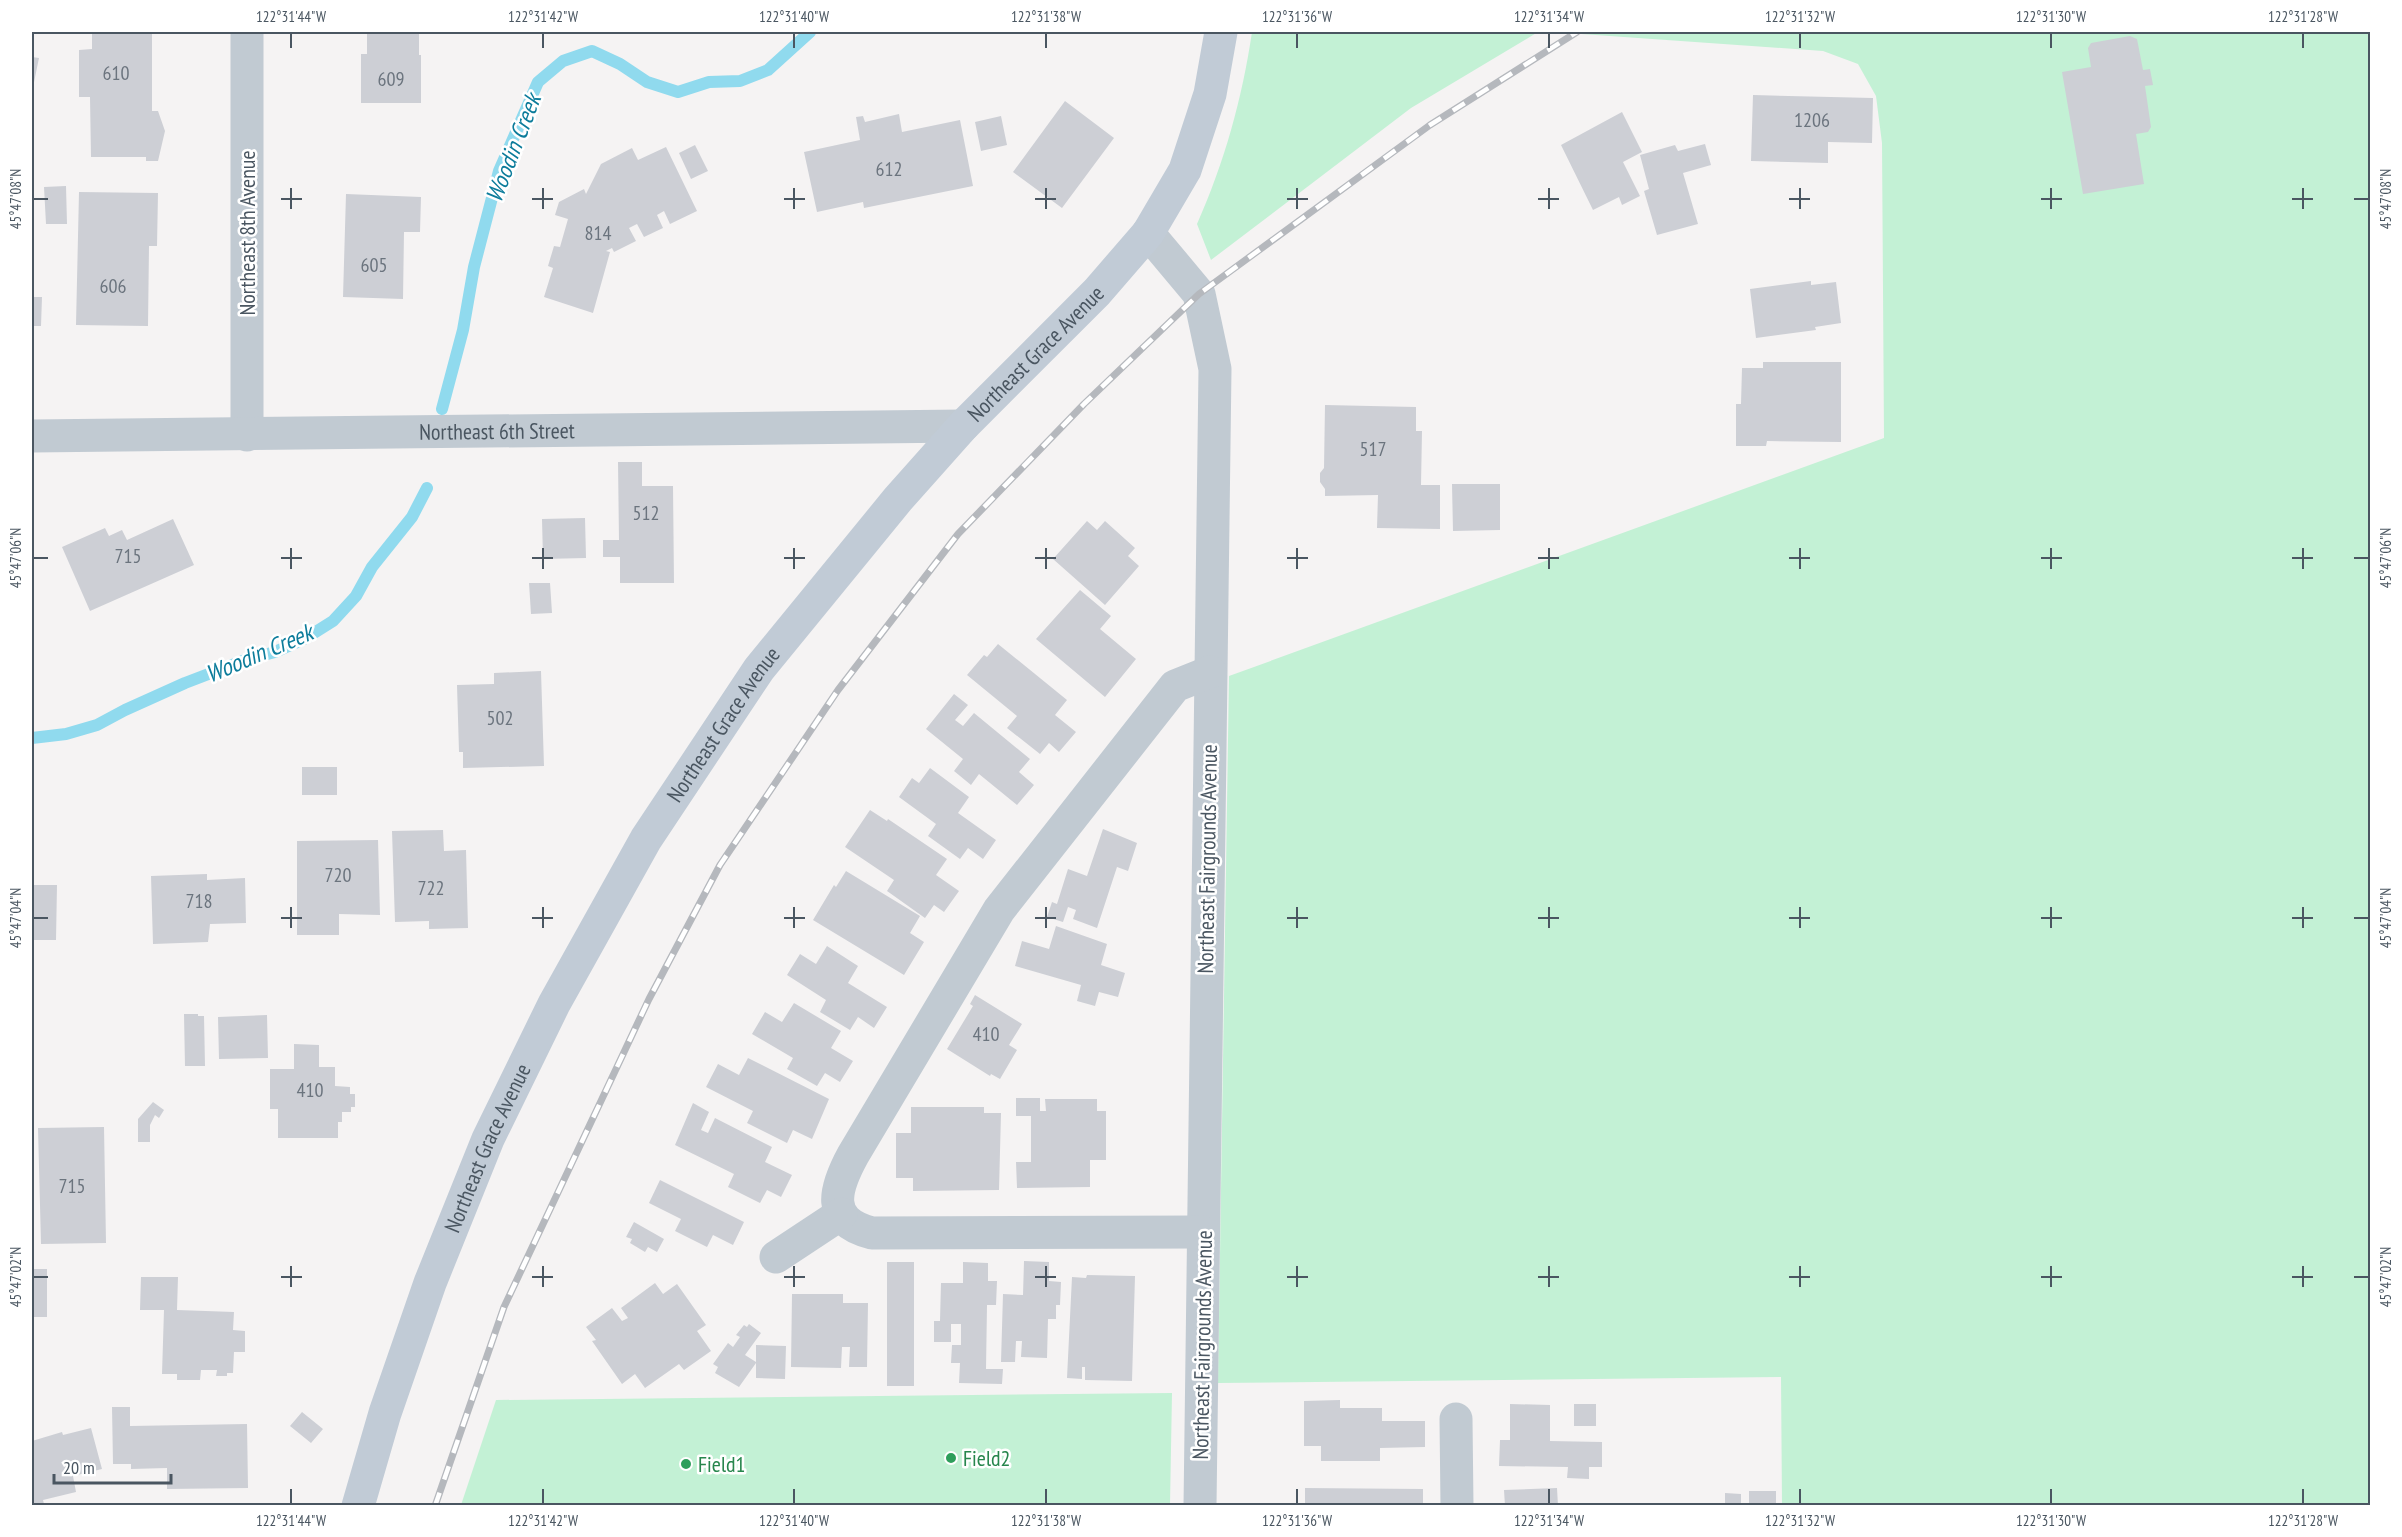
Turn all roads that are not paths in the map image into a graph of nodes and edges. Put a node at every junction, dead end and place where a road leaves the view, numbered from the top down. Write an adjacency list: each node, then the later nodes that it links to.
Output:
1 (247, 32): 5 (street, Northeast 8th Avenue)
2 (1221, 32): 3 (main road, Northeast Grace Avenue)
3 (1148, 233): 4 (main road, Northeast Grace Avenue); 7 (street, Northeast Fairgrounds Avenue)
4 (963, 426): 5 (street, Northeast 6th Street); 12 (main road, Northeast Grace Avenue)
5 (247, 435): 6 (street, Northeast 6th Street)
6 (32, 436)
7 (1210, 672): 8 (street); 9 (street, Northeast Fairgrounds Avenue)
8 (841, 1214): 9 (street); 10 (street)
9 (1203, 1232): 13 (street, Northeast Fairgrounds Avenue)
10 (776, 1257)
11 (1456, 1419): 14 (street)
12 (358, 1506)
13 (1200, 1506)
14 (1457, 1506)

